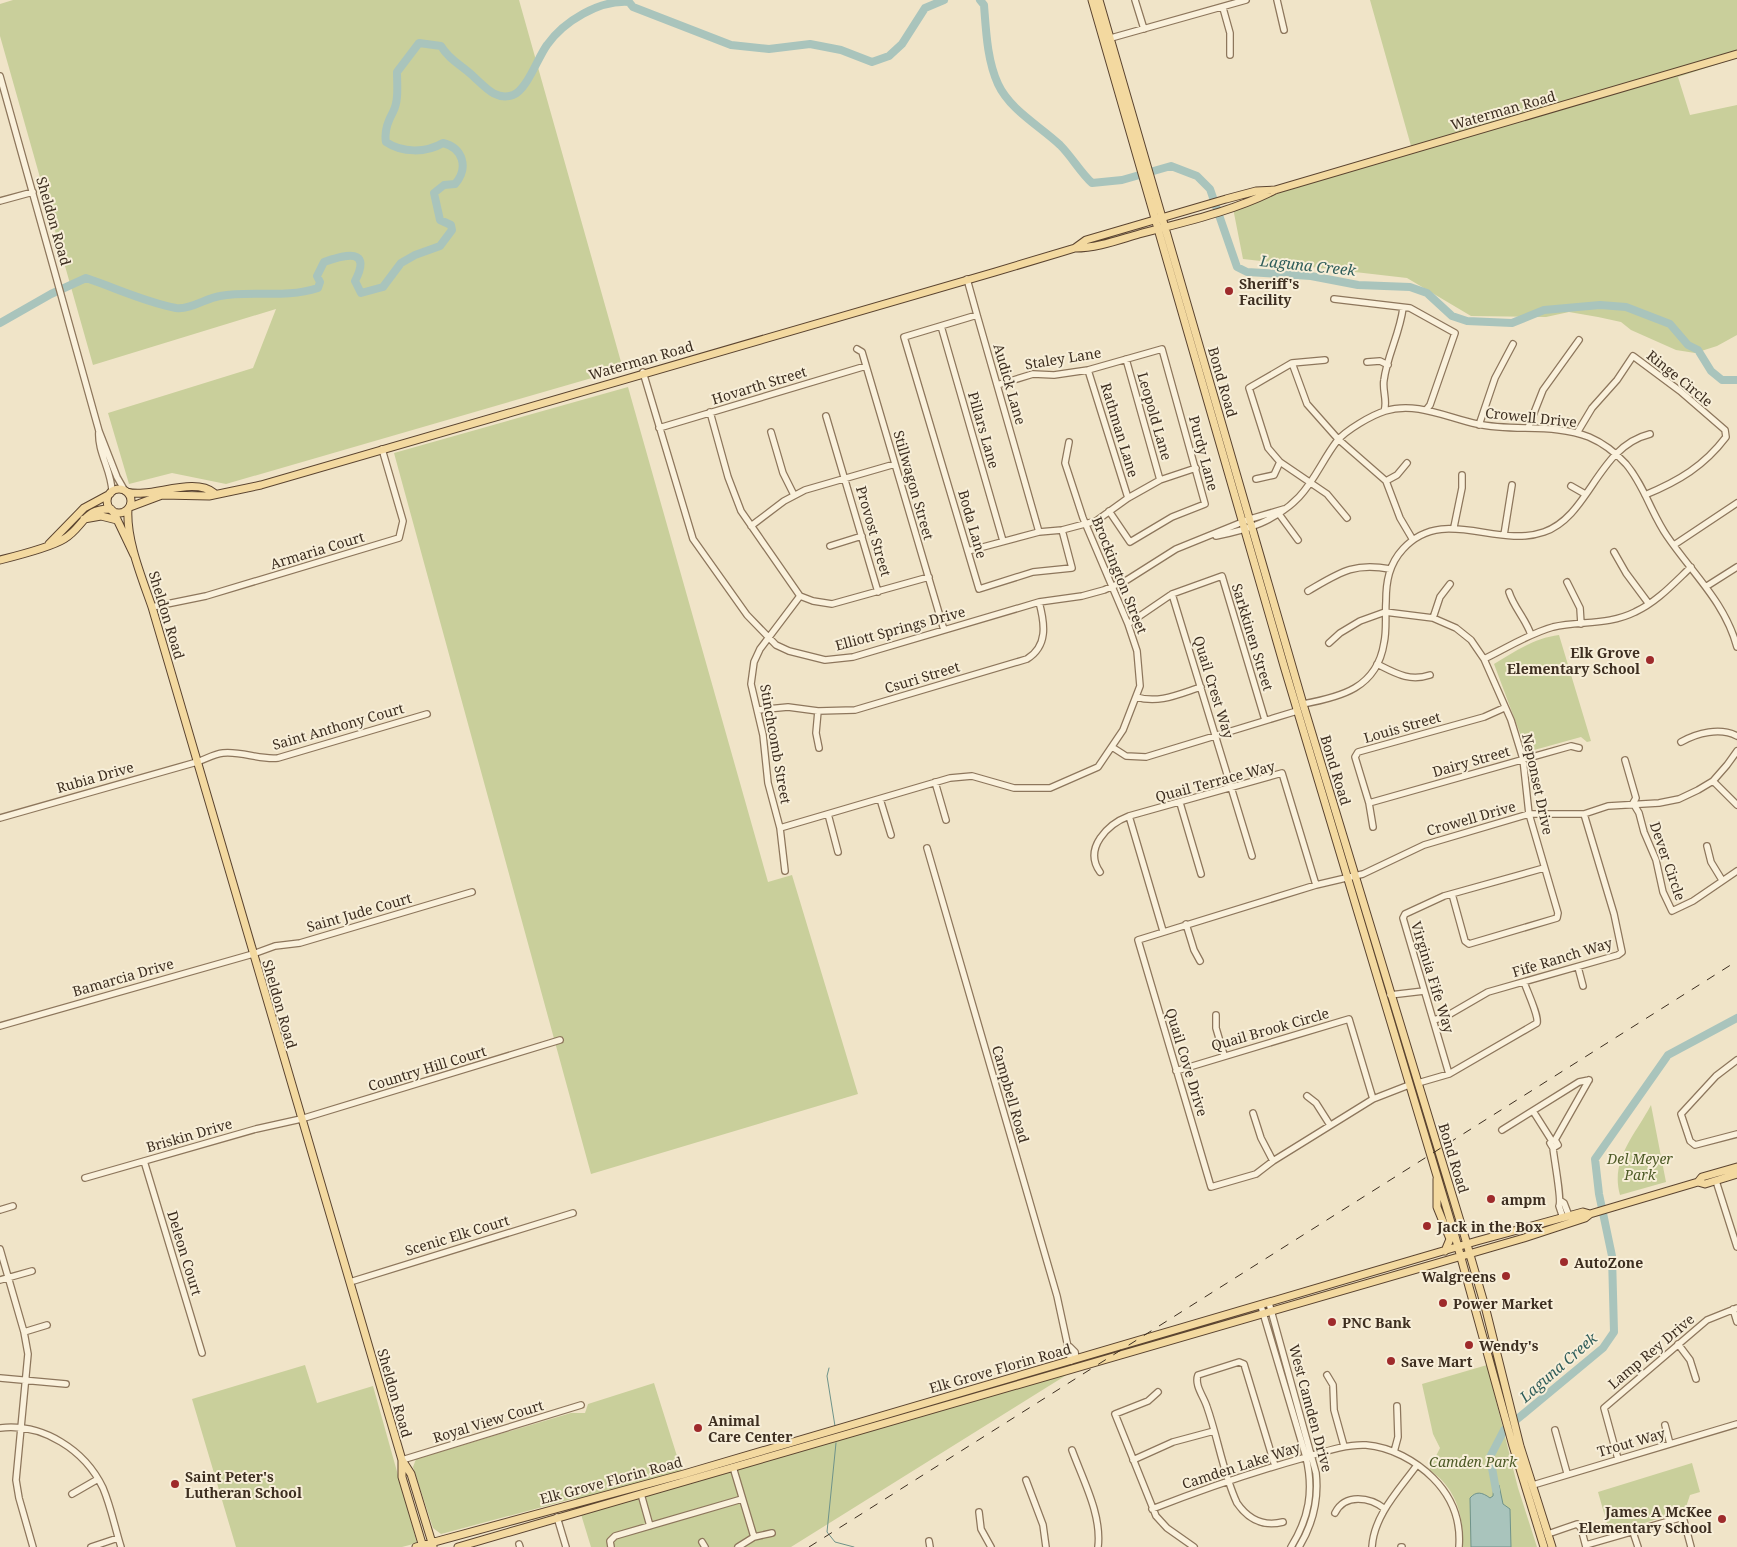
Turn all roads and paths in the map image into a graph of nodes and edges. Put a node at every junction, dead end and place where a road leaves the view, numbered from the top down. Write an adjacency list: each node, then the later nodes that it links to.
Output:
1 (1093, 0): 9 (main road); 16 (main road, Bond Road)
2 (1099, 0): 9 (main road, Bond Road)
3 (1135, 0): 7 (street)
4 (1246, 0): 6 (street)
5 (1277, 0): 8 (street)
6 (1223, 8): 7 (street); 11 (street)
7 (1144, 29): 9 (street)
8 (1284, 30)
9 (1111, 38): 16 (main road, Bond Road)
10 (1737, 54): 13 (main road, Waterman Road)
11 (1230, 55)
12 (0, 76): 14 (street, Sheldon Road)
13 (1275, 190): 16 (main road, Waterman Road); 17 (main road, Waterman Road)
14 (33, 192): 15 (street); 44 (street, Sheldon Road)
15 (0, 201)
16 (1158, 219): 17 (main road, Bond Road); 18 (main road, Waterman Road)
17 (1161, 229): 18 (main road, Waterman Road); 80 (main road, Bond Road)
18 (1075, 248): 19 (main road, Waterman Road)
19 (967, 279): 22 (street, Audick Lane); 35 (main road, Waterman Road)
20 (1334, 299): 21 (street)
21 (1403, 308): 32 (street); 37 (street)
22 (977, 315): 23 (street); 36 (street, Audick Lane)
23 (941, 326): 92 (street, Pillars Lane); 96 (street, Boda Lane)
24 (1579, 340): 43 (street)
25 (1513, 344): 41 (street)
26 (857, 349): 33 (street, Stillwagon Street)
27 (1162, 349): 28 (street, Staley Lane); 55 (street, Purdy Lane)
28 (1126, 359): 34 (street, Staley Lane); 59 (street, Leopold Lane)
29 (1325, 360): 31 (street)
30 (1367, 362): 32 (street)
31 (1292, 363): 48 (street); 52 (street)
32 (1388, 365): 38 (street)
33 (866, 366): 39 (street, Hovarth Street); 54 (street, Stillwagon Street)
34 (1088, 370): 36 (street, Staley Lane); 70 (street, Rathman Lane)
35 (643, 372): 42 (street, Elliott Springs Drive); 50 (main road, Waterman Road)
36 (997, 384): 86 (street, Audick Lane)
37 (1426, 410): 38 (street, Crowell Drive); 41 (street, Crowell Drive)
38 (1384, 411): 48 (street, Crowell Drive)
39 (710, 412): 42 (street, Hovarth Street); 82 (street)
40 (826, 416): 57 (street, Provost Street)
41 (1479, 425): 43 (street, Crowell Drive)
42 (659, 428): 122 (street, Elliott Springs Drive)
43 (1528, 428): 46 (street, Crowell Drive)
44 (100, 431): 64 (street, Sheldon Road); 65 (street, Sheldon Road)
45 (771, 432): 68 (street)
46 (1577, 433): 51 (street, Crowell Drive); 69 (street, Ringe Circle)
47 (1650, 434): 51 (street)
48 (1338, 439): 60 (street); 61 (street, Crowell Drive)
49 (1069, 442): 81 (street, Brockington Street)
50 (382, 449): 66 (main road, Waterman Road); 115 (street, Armaria Court)
51 (1617, 455): 67 (street); 69 (street, Crowell Drive)
52 (1280, 462): 58 (street); 61 (street)
53 (1407, 462): 60 (street)
54 (895, 464): 57 (street); 103 (street, Stillwagon Street)
55 (1196, 468): 59 (street); 75 (street, Purdy Lane)
56 (1462, 474): 83 (street)
57 (845, 478): 68 (street); 88 (street, Provost Street)
58 (1256, 479)
59 (1160, 480): 70 (street)
60 (1386, 481): 91 (street)
61 (1310, 483): 73 (street, Crowell Drive); 77 (street)
62 (1512, 486): 87 (street)
63 (1571, 486): 67 (street)
64 (126, 492): 65 (main road); 66 (main road, Waterman Road); 72 (main road)
65 (111, 493): 74 (main road); 93 (main road)
66 (214, 493): 72 (main road, Waterman Road)
67 (1585, 494): 87 (street)
68 (794, 495): 82 (street)
69 (1645, 495): 94 (street, Crowell Drive)
70 (1128, 498): 75 (street)
71 (1737, 503): 94 (street)
72 (129, 508): 74 (main road); 98 (main road, Sheldon Road)
73 (1284, 509): 76 (street, Crowell Drive); 80 (street, Crowell Drive)
74 (112, 510): 78 (main road); 79 (main road, Sheldon Road)
75 (1109, 511): 81 (street)
76 (1279, 514): 84 (street, Crowell Drive); 90 (street)
77 (1347, 518)
78 (84, 519): 79 (main road); 93 (main road)
79 (117, 520): 98 (main road, Sheldon Road)
80 (1246, 520): 84 (main road, Bond Road); 89 (street, Crowell Drive)
81 (1086, 524): 85 (street); 107 (street, Brockington Street)
82 (751, 526): 112 (street)
83 (1454, 527): 87 (street); 91 (street)
84 (1249, 529): 89 (street, Crowell Drive); 127 (main road, Bond Road); 131 (main road, Bond Road)
85 (1062, 530): 86 (street); 96 (street, Boda Lane)
86 (1039, 532): 92 (street)
87 (1504, 535)
88 (862, 536): 95 (street); 109 (street, Provost Street)
89 (1204, 539): 107 (street, Elliott Springs Drive)
90 (1298, 540)
91 (1413, 540): 102 (street)
92 (1003, 541): 96 (street)
93 (49, 544): 99 (main road)
94 (1674, 545): 100 (street, Crowell Drive)
95 (830, 546)
96 (968, 552)
97 (1614, 552): 114 (street)
98 (135, 555): 115 (main road, Sheldon Road)
99 (0, 560)
100 (1691, 567): 106 (street, Crowell Drive); 114 (street)
101 (1737, 567): 106 (street)
102 (1390, 569): 108 (street); 116 (street)
103 (928, 577): 109 (street); 120 (street, Stillwagon Street)
104 (1567, 582): 119 (street)
105 (1450, 584): 117 (street)
106 (1707, 586): 124 (street, Crowell Drive)
107 (1114, 587): 113 (street, Elliott Springs Drive); 118 (street, Brockington Street)
108 (1308, 590)
109 (878, 592): 112 (street)
110 (1509, 592): 121 (street)
111 (1172, 594): 118 (street, Sarkkinen Street); 129 (street, Quail Crest Way); 137 (street, Sarkkinen Street)
112 (800, 596): 122 (street, Stinchcomb Street)
113 (1039, 602): 120 (street, Elliott Springs Drive); 134 (street, Csuri Street)
114 (1649, 604): 119 (street)
115 (152, 607): 147 (main road, Sheldon Road)
116 (1385, 612): 117 (street, Neponset Drive); 123 (street); 126 (street)
117 (1433, 618): 125 (street, Neponset Drive)
118 (1128, 624): 130 (street, Brockington Street)
119 (1581, 624): 121 (street)
120 (944, 630): 122 (street, Elliott Springs Drive)
121 (1531, 635): 125 (street)
122 (767, 637): 133 (street, Stinchcomb Street)
123 (1328, 643)
124 (1737, 647)
125 (1484, 660): 132 (street, Neponset Drive)
126 (1377, 664): 128 (street); 131 (street)
127 (1284, 666): 131 (main road); 135 (main road, Bond Road)
128 (1430, 675)
129 (1201, 687): 130 (street); 138 (street, Quail Crest Way)
130 (1136, 696): 141 (street, Brockington Street)
131 (1303, 704): 174 (main road, Bond Road)
132 (1504, 708): 145 (street, Neponset Drive); 153 (street, Louis Street)
133 (758, 710): 134 (street, Csuri Street); 163 (street, Stinchcomb Street)
134 (818, 711): 142 (street)
135 (1297, 711): 137 (street); 174 (main road, Bond Road)
136 (427, 714): 147 (street, Saint Anthony Court)
137 (1265, 720): 138 (street)
138 (1216, 734): 141 (street); 150 (street, Quail Crest Way)
139 (1737, 736): 140 (street)
140 (1681, 742)
141 (1112, 746): 149 (street, Brockington Street)
142 (819, 748)
143 (1579, 748): 145 (street, Dairy Street)
144 (1737, 751): 148 (street, Crowell Drive)
145 (1523, 759): 153 (street, Dairy Street); 157 (street, Neponset Drive)
146 (1625, 760): 154 (street)
147 (197, 762): 160 (street, Rubia Drive); 182 (main road, Sheldon Road)
148 (1713, 781): 154 (street, Crowell Drive); 155 (street)
149 (935, 782): 151 (street, Brockington Street); 161 (street)
150 (1232, 786): 152 (street, Quail Terrace Way); 168 (street, Quail Crest Way); 176 (street, Quail Terrace Way)
151 (880, 799): 156 (street, Brockington Street); 164 (street)
152 (1180, 803): 159 (street, Quail Terrace Way); 173 (street)
153 (1370, 803): 162 (street, Louis Street)
154 (1633, 804): 158 (street, Crowell Drive); 175 (street, Dever Circle)
155 (1737, 805)
156 (828, 814): 163 (street, Brockington Street); 167 (street)
157 (1529, 814): 158 (street, Crowell Drive); 169 (street, Neponset Drive); 174 (street, Crowell Drive)
158 (1584, 814): 184 (street, Fife Ranch Way)
159 (1130, 816): 172 (street, Quail Terrace Way); 180 (street)
160 (0, 818)
161 (946, 820)
162 (1373, 827)
163 (780, 828): 170 (street, Stinchcomb Street)
164 (890, 835)
165 (1708, 846): 175 (street)
166 (927, 848): 247 (street, Campbell Road)
167 (838, 852)
168 (1252, 856)
169 (1544, 868): 178 (street, Virginia Fife Way); 178 (street, Neponset Drive)
170 (785, 871)
171 (1737, 871): 175 (street, Dever Circle)
172 (1100, 872)
173 (1201, 874)
174 (1352, 876): 176 (street, Quail Cove Drive); 181 (main road, Bond Road); 188 (main road, Bond Road)
175 (1722, 880)
176 (1316, 885): 179 (street, Quail Cove Drive)
177 (472, 892): 182 (street, Saint Jude Court)
178 (1452, 894): 187 (street, Virginia Fife Way)
179 (1186, 924): 180 (street, Quail Cove Drive); 183 (street)
180 (1163, 931): 196 (street, Quail Cove Drive)
181 (1370, 953): 188 (main road); 192 (main road, Bond Road)
182 (253, 954): 191 (street, Bamarcia Drive); 204 (main road, Sheldon Road)
183 (1200, 961)
184 (1578, 967): 185 (street, Fife Ranch Way); 186 (street)
185 (1524, 982): 190 (street, Fife Ranch Way); 197 (street)
186 (1583, 986)
187 (1424, 991): 188 (street); 190 (street, Virginia Fife Way)
188 (1390, 995): 198 (main road, Bond Road)
189 (1216, 1015): 194 (street)
190 (1433, 1020): 197 (street, Virginia Fife Way)
191 (0, 1026)
192 (1394, 1036): 198 (main road); 199 (main road, Bond Road)
193 (560, 1040): 204 (street, Country Hill Court)
194 (1224, 1055): 196 (street, Quail Brook Circle); 201 (street, Quail Brook Circle)
195 (1737, 1060): 208 (street)
196 (1176, 1071): 211 (street, Quail Cove Drive)
197 (1449, 1074): 198 (street)
198 (1418, 1083): 206 (main road, Bond Road)
199 (1409, 1086): 201 (street, Quail Cove Drive); 206 (main road); 214 (main road, Bond Road)
200 (1307, 1096): 205 (street)
201 (1373, 1099): 205 (street, Quail Cove Drive)
202 (1533, 1111): 207 (street); 209 (street); 209 (street)
203 (1252, 1113): 211 (street)
204 (301, 1120): 210 (street, Briskin Drive); 235 (main road, Sheldon Road)
205 (1330, 1125): 211 (street, Quail Cove Drive)
206 (1433, 1130): 224 (main road, Bond Road)
207 (1502, 1130)
208 (1737, 1134)
209 (1554, 1140): 222 (street)
210 (144, 1161): 215 (street, Briskin Drive); 246 (street, Deleon Court)
211 (1273, 1162)
212 (1737, 1167): 217 (main road, Elk Grove Florin Road)
213 (1737, 1174): 216 (main road, Elk Grove Florin Road)
214 (1437, 1176): 225 (main road, Bond Road); 228 (main road)
215 (85, 1178)
216 (1716, 1180): 217 (main road, Elk Grove Florin Road); 226 (street)
217 (1698, 1182): 221 (main road, Elk Grove Florin Road)
218 (13, 1206): 219 (street)
219 (0, 1210)
220 (573, 1213): 235 (street, Scenic Elk Court)
221 (1590, 1214): 222 (main road, Elk Grove Florin Road); 223 (main road, Elk Grove Florin Road)
222 (1566, 1217): 223 (main road); 224 (main road, Elk Grove Florin Road)
223 (1550, 1229): 229 (main road, Elk Grove Florin Road)
224 (1467, 1244): 225 (main road, Elk Grove Florin Road); 229 (main road, Bond Road)
225 (1458, 1247): 228 (main road, Elk Grove Florin Road); 230 (main road, Bond Road)
226 (1737, 1247)
227 (0, 1249): 233 (street)
228 (1444, 1251): 232 (main road, Elk Grove Florin Road)
229 (1469, 1254): 230 (main road, Elk Grove Florin Road); 256 (main road, Bond Road)
230 (1461, 1256): 237 (main road, Elk Grove Florin Road); 256 (main road, Bond Road)
231 (32, 1271): 233 (street)
232 (1364, 1275): 236 (main road, Elk Grove Florin Road); 237 (main road)
233 (8, 1278): 234 (street); 244 (street)
234 (0, 1280)
235 (350, 1282): 271 (main road, Sheldon Road)
236 (1337, 1283): 238 (main road); 239 (main road, Elk Grove Florin Road)
237 (1351, 1288): 238 (main road, Elk Grove Florin Road)
238 (1312, 1299): 239 (main road, Elk Grove Florin Road)
239 (1270, 1307): 241 (main road, Elk Grove Florin Road); 269 (street, West Camden Drive)
240 (1735, 1308): 242 (street); 245 (street, Lamp Rey Drive)
241 (1262, 1309): 247 (main road, Elk Grove Florin Road); 248 (main road, Elk Grove Florin Road); 269 (street, West Camden Drive)
242 (1737, 1322)
243 (48, 1326): 244 (street)
244 (24, 1332): 251 (street)
245 (1678, 1344): 252 (street); 270 (street, Lamp Rey Drive)
246 (202, 1353)
247 (1074, 1360): 248 (main road); 273 (main road, Elk Grove Florin Road)
248 (1055, 1374): 273 (main road, Elk Grove Florin Road)
249 (1327, 1375): 265 (street)
250 (0, 1378): 251 (street)
251 (26, 1380): 253 (street); 261 (street)
252 (1696, 1380)
253 (66, 1384)
254 (1158, 1392): 272 (street)
255 (581, 1405): 271 (street, Royal View Court)
256 (1507, 1405): 266 (main road, Bond Road)
257 (1397, 1406): 268 (street)
258 (1737, 1424): 264 (street, Trout Way)
259 (1665, 1425): 264 (street)
260 (0, 1428): 261 (street)
261 (21, 1429): 277 (street); 299 (street)
262 (1555, 1430): 276 (street)
263 (1214, 1431): 272 (street); 274 (street); 279 (street)
264 (1670, 1444): 270 (street, Trout Way)
265 (1344, 1446): 268 (street, Camden Lake Way); 269 (street, Camden Lake Way)
266 (1516, 1446): 280 (main road, Bond Road); 315 (main road, Bond Road)
267 (1072, 1450): 309 (street)
268 (1394, 1452): 275 (street, Camden Lake Way)
269 (1310, 1456): 274 (street, Camden Lake Way); 311 (street, West Camden Drive); 312 (street, West Camden Drive)
270 (1618, 1458): 276 (street, Trout Way)
271 (402, 1460): 297 (main road, Sheldon Road); 302 (main road, Sheldon Road)
272 (1133, 1460): 285 (street)
273 (731, 1464): 282 (main road, Elk Grove Florin Road); 283 (street); 284 (main road, Elk Grove Florin Road)
274 (1274, 1466): 279 (street, Camden Lake Way)
275 (1417, 1466): 286 (street); 314 (street, Camden Lake Way)
276 (1567, 1473): 280 (street, Trout Way)
277 (98, 1479): 281 (street); 296 (street)
278 (1026, 1480): 308 (street)
279 (1228, 1480): 285 (street, Camden Lake Way); 290 (street)
280 (1533, 1485): 294 (main road, Bond Road)
281 (72, 1494)
282 (641, 1494): 289 (main road, Elk Grove Florin Road); 291 (street)
283 (742, 1499): 291 (street); 295 (street)
284 (566, 1506): 289 (main road); 297 (main road, Elk Grove Florin Road)
285 (1152, 1509): 310 (street)
286 (1385, 1509): 288 (street); 313 (street)
287 (979, 1512): 307 (street)
288 (1335, 1513)
289 (557, 1517): 303 (main road, Elk Grove Florin Road); 304 (street)
290 (1283, 1522)
291 (650, 1526): 305 (street)
292 (1633, 1532): 298 (street); 317 (street); 318 (street)
293 (772, 1533): 295 (street)
294 (1548, 1534): 298 (street); 316 (main road, Bond Road)
295 (754, 1537): 306 (street)
296 (118, 1538): 300 (street); 301 (street)
297 (432, 1545): 302 (main road, Elk Grove Florin Road)
298 (1586, 1546)
299 (33, 1547)
300 (91, 1547)
301 (121, 1547)
302 (420, 1547)
303 (458, 1547)
304 (566, 1547)
305 (611, 1547)
306 (738, 1547)
307 (991, 1547)
308 (1046, 1547)
309 (1098, 1547)
310 (1194, 1547)
311 (1291, 1547)
312 (1298, 1547)
313 (1372, 1547)
314 (1459, 1547)
315 (1544, 1547)
316 (1552, 1547)
317 (1638, 1547)
318 (1691, 1547)

